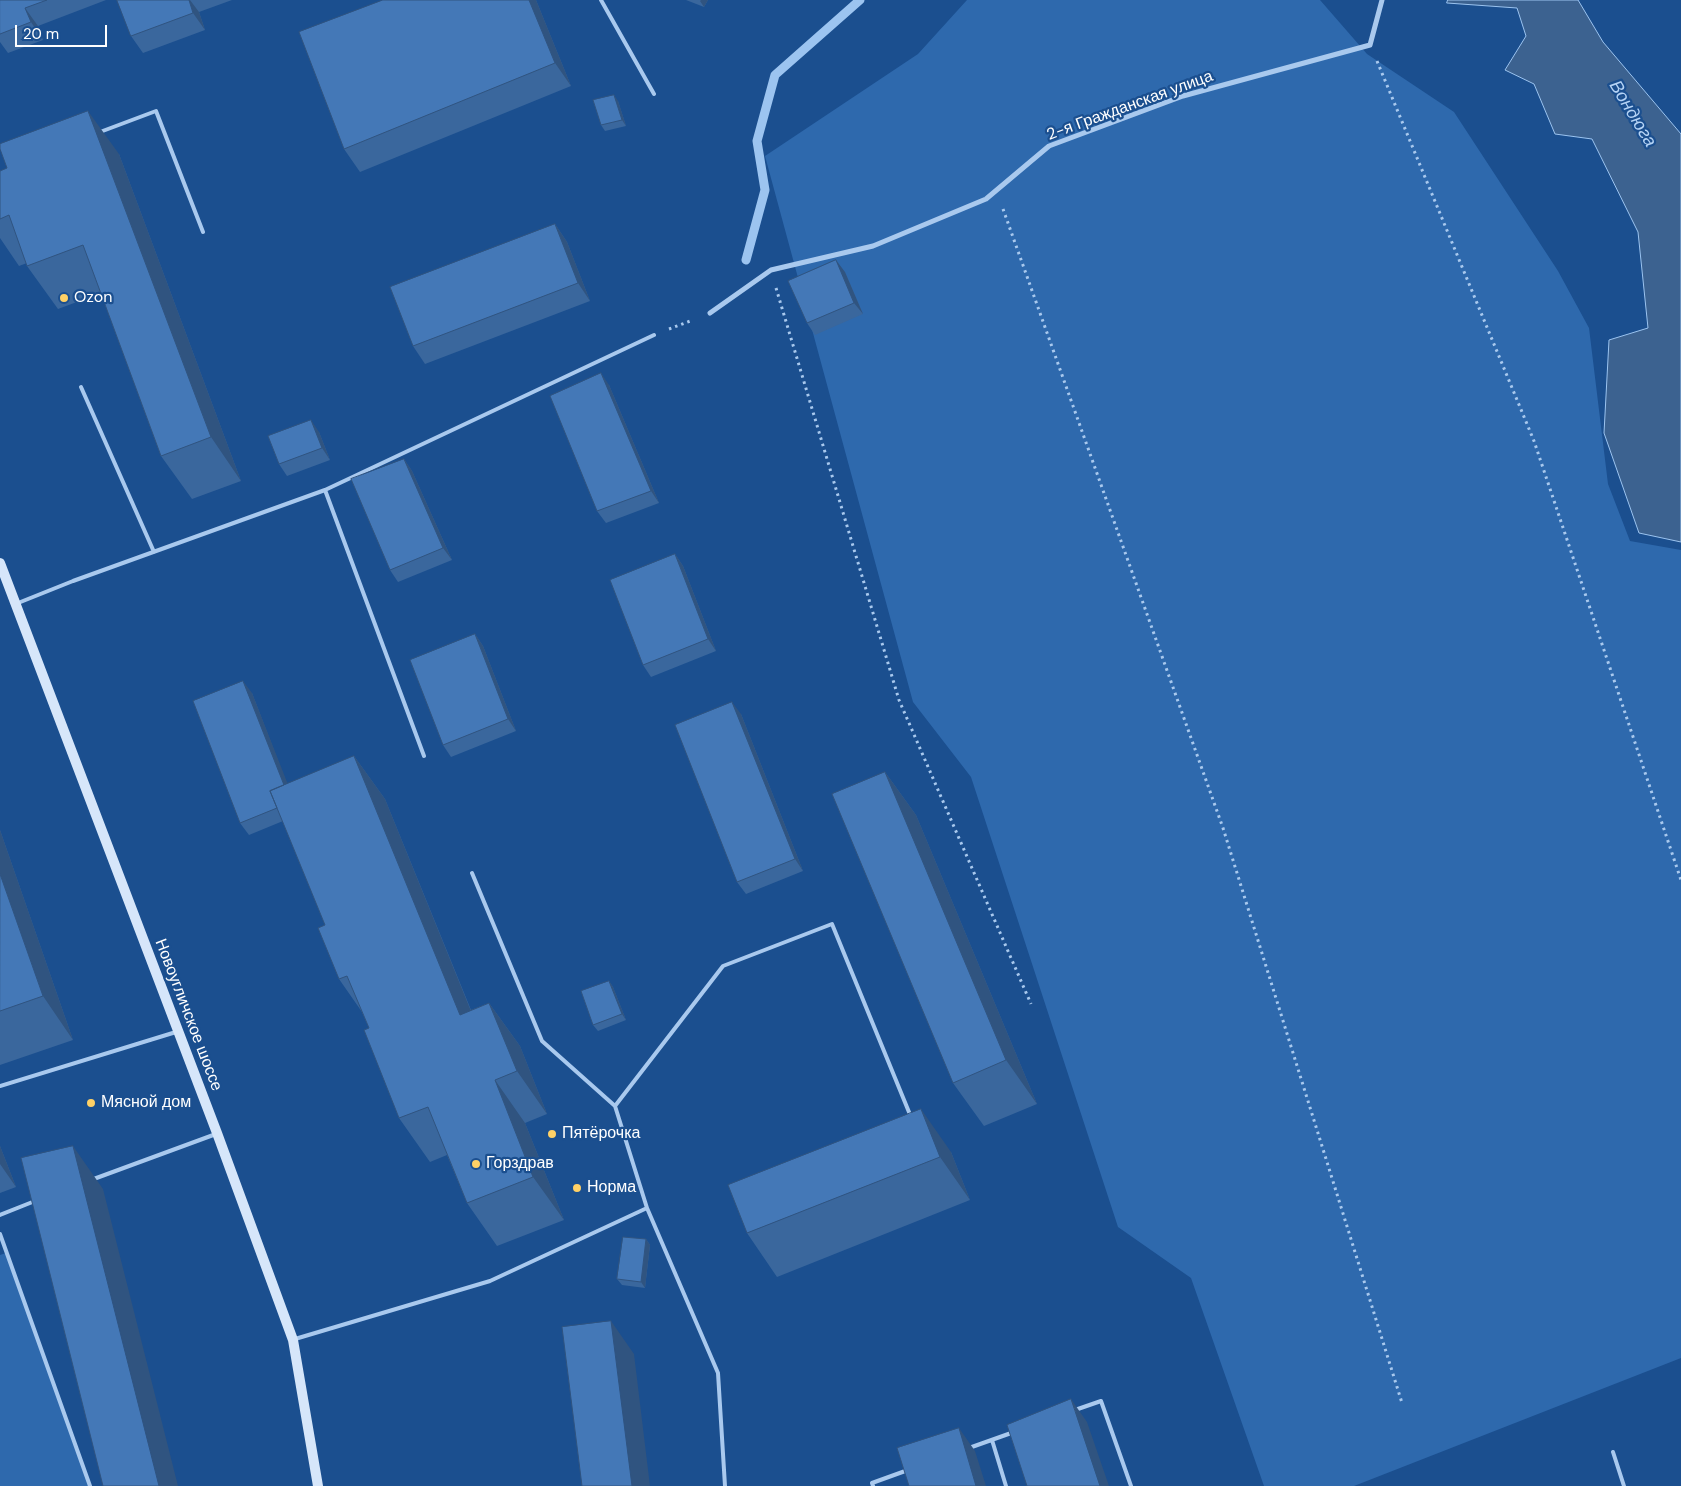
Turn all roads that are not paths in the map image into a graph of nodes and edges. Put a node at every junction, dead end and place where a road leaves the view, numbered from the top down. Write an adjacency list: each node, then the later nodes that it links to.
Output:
1 (601, 0): 3 (lane)
2 (1382, 0): 6 (street, 2-я Гражданская улица)
3 (654, 94)
4 (92, 136): 5 (lane)
5 (203, 232)
6 (710, 313)
7 (654, 335): 9 (lane)
8 (81, 387): 10 (lane)
9 (325, 490): 10 (lane); 13 (lane)
10 (154, 552): 12 (lane)
11 (0, 563): 12 (main road, Новоугличское шоссе)
12 (16, 604): 15 (main road, Новоугличское шоссе)
13 (424, 756)
14 (472, 873): 17 (lane)
15 (178, 1032): 16 (lane); 19 (main road, Новоугличское шоссе)
16 (0, 1086)
17 (615, 1106): 18 (lane); 22 (lane)
18 (914, 1124)
19 (217, 1133): 20 (lane); 27 (main road, Новоугличское шоссе)
20 (81, 1183)
21 (45, 1197): 23 (lane)
22 (647, 1208): 27 (lane); 36 (lane)
23 (0, 1215)
24 (0, 1234): 25 (lane)
25 (6, 1253): 26 (lane); 34 (lane)
26 (0, 1255)
27 (293, 1340): 35 (main road, Новоугличское шоссе)
28 (1074, 1411): 39 (lane)
29 (1019, 1430): 30 (lane)
30 (992, 1440): 31 (lane); 38 (lane)
31 (964, 1450)
32 (1613, 1452): 40 (lane)
33 (918, 1466): 37 (lane)
34 (90, 1486)
35 (318, 1486)
36 (725, 1486)
37 (873, 1486)
38 (1006, 1486)
39 (1131, 1486)
40 (1624, 1486)

